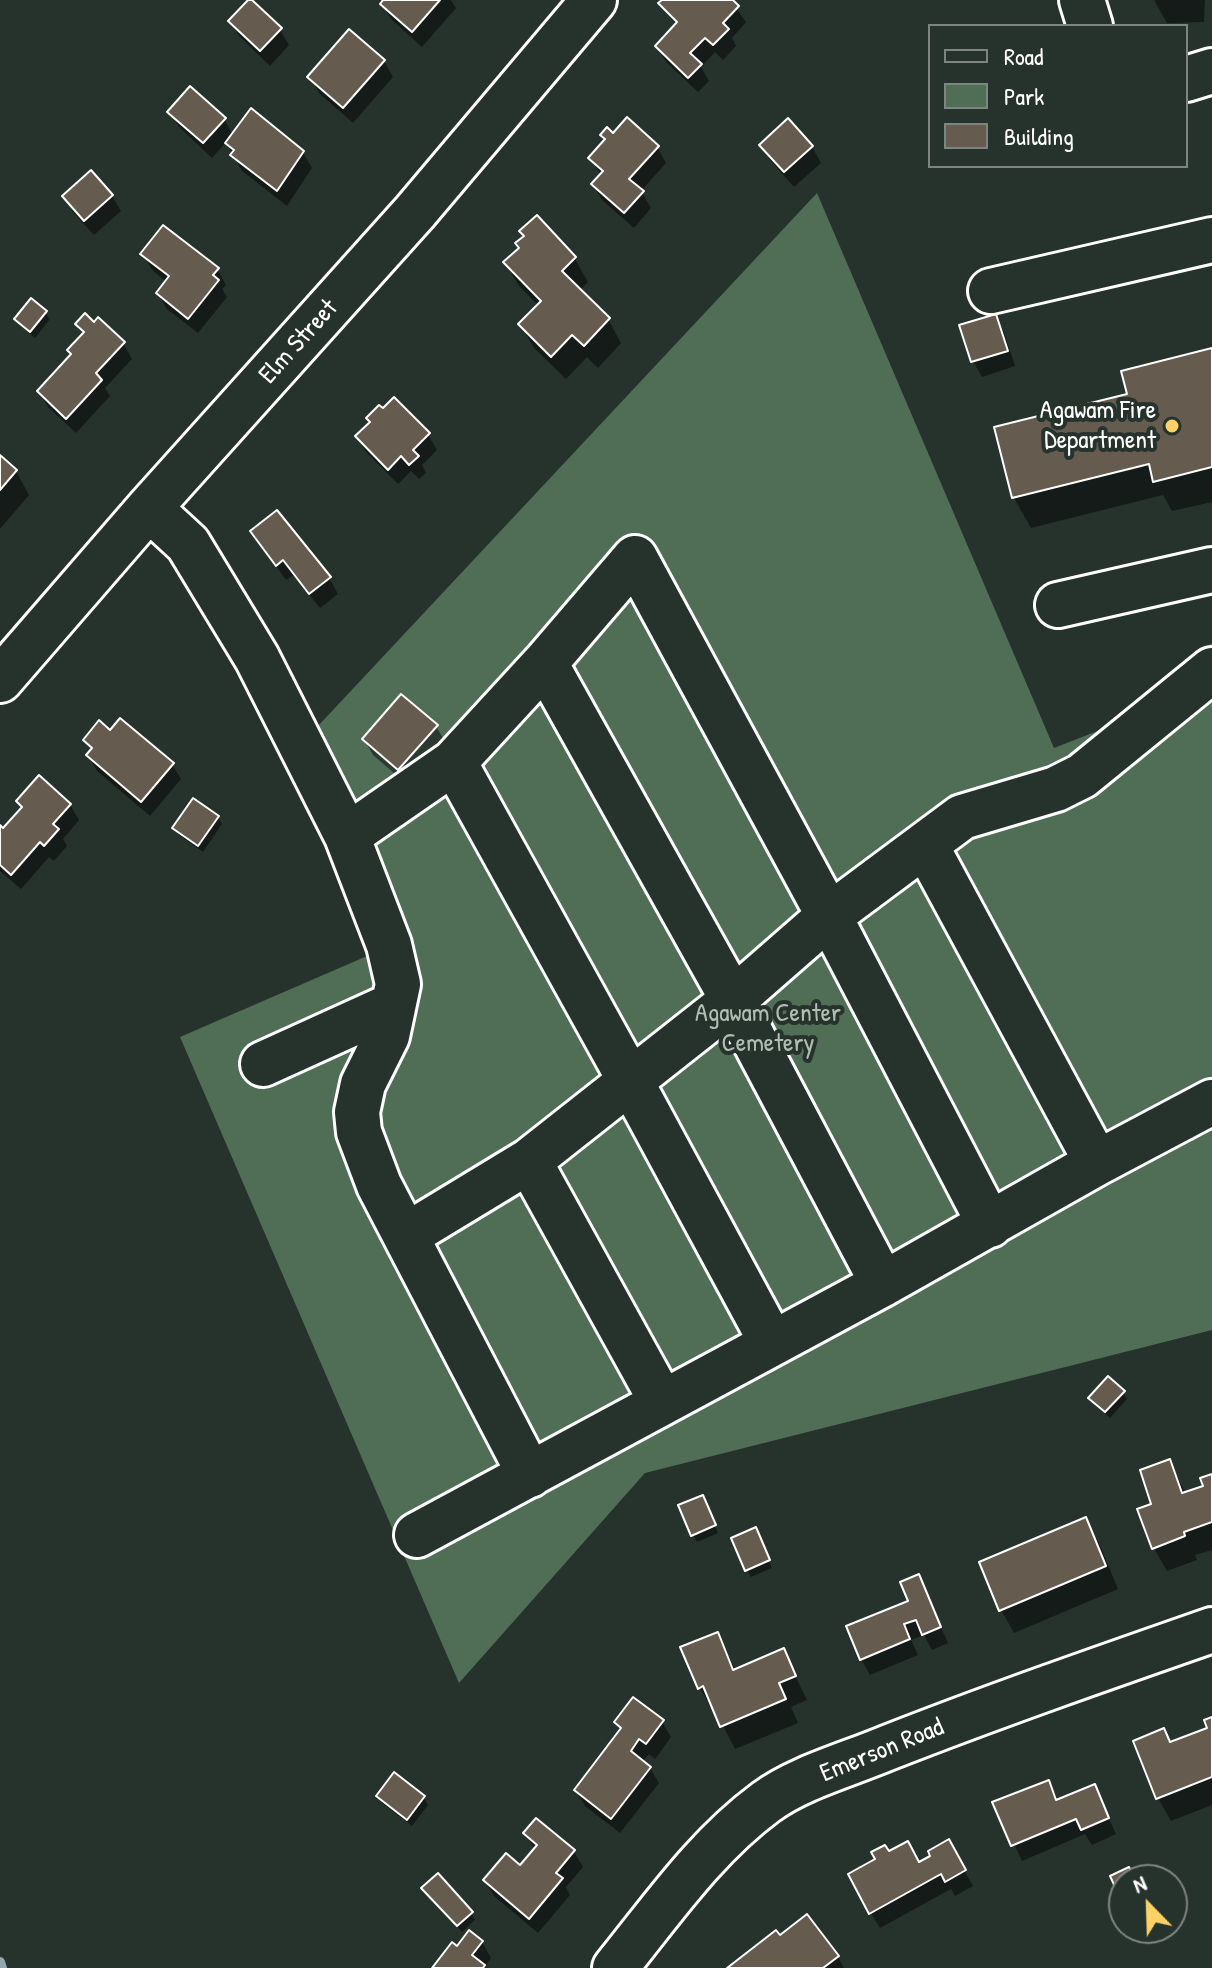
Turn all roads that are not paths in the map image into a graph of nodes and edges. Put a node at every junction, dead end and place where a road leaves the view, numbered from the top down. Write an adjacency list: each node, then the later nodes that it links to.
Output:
1 (594, 0): 8 (street, Elm Street)
2 (1082, 0): 3 (street)
3 (1089, 24)
4 (1212, 71): 5 (street)
5 (1188, 78)
6 (1212, 240): 7 (street)
7 (991, 291)
8 (149, 508): 13 (street, Elm Street); 15 (street)
9 (1212, 570): 10 (street)
10 (1058, 605)
11 (545, 663): 14 (street); 17 (street); 18 (street)
12 (1212, 670): 16 (street)
13 (0, 680)
14 (454, 762): 15 (street); 21 (street)
15 (347, 836): 19 (street)
16 (926, 846): 17 (street); 24 (street)
17 (829, 916): 18 (street); 25 (street)
18 (733, 1000): 21 (street); 27 (street)
19 (393, 1005): 20 (street); 26 (street)
20 (263, 1064)
21 (631, 1082): 23 (street); 28 (street)
22 (1212, 1102): 24 (street)
23 (529, 1161): 26 (street); 29 (street)
24 (1097, 1163): 25 (street)
25 (990, 1225): 27 (street)
26 (407, 1235): 30 (street)
27 (883, 1284): 28 (street)
28 (772, 1343): 29 (street)
29 (662, 1402): 30 (street)
30 (530, 1475): 31 (street)
31 (417, 1535)
32 (1212, 1630): 33 (street, Emerson Road)
33 (615, 1968)

